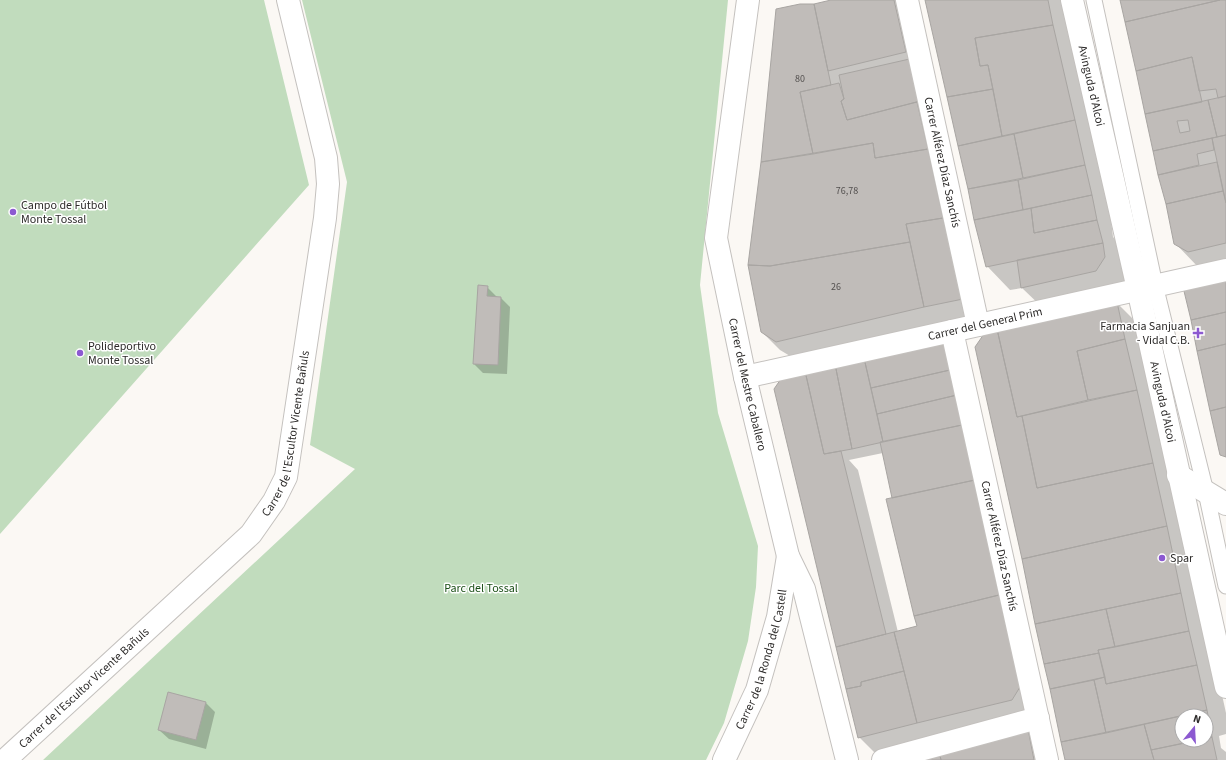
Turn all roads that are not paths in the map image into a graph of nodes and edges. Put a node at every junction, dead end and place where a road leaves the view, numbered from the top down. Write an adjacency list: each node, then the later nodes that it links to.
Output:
1 (288, 0): 18 (street, Carrer de l'Escultor Vicente Bañuls)
2 (748, 0): 10 (street, Carrer del Mestre Caballero)
3 (907, 0): 8 (street, Carrer Alférez Díaz Sanchís)
4 (1072, 0): 7 (street, Avinguda d'Alcoi)
5 (1094, 0): 7 (lane, Avinguda d'Alcoi)
6 (1226, 270): 7 (street, Carrer del General Prim)
7 (1146, 287): 8 (street, Carrer del General Prim); 11 (street, Avinguda d'Alcoi); 12 (lane, Avinguda d'Alcoi)
8 (978, 325): 9 (street, Carrer del General Prim)
9 (952, 331): 10 (street, Carrer del General Prim); 17 (street, Carrer Alférez Díaz Sanchís)
10 (745, 377): 14 (street, Carrer del Mestre Caballero)
11 (1178, 475): 12 (street); 16 (street, Avinguda d'Alcoi)
12 (1206, 492): 13 (street); 15 (lane, Avinguda d'Alcoi)
13 (1226, 504)
14 (788, 556): 19 (street, Carrer de la Ronda del Castell); 20 (street, Carrer del Mestre Caballero)
15 (1226, 586)
16 (1226, 687)
17 (1038, 718): 21 (street); 22 (street, Carrer Alférez Díaz Sanchís)
18 (5, 760)
19 (724, 760)
20 (846, 760)
21 (883, 760)
22 (1047, 760)

